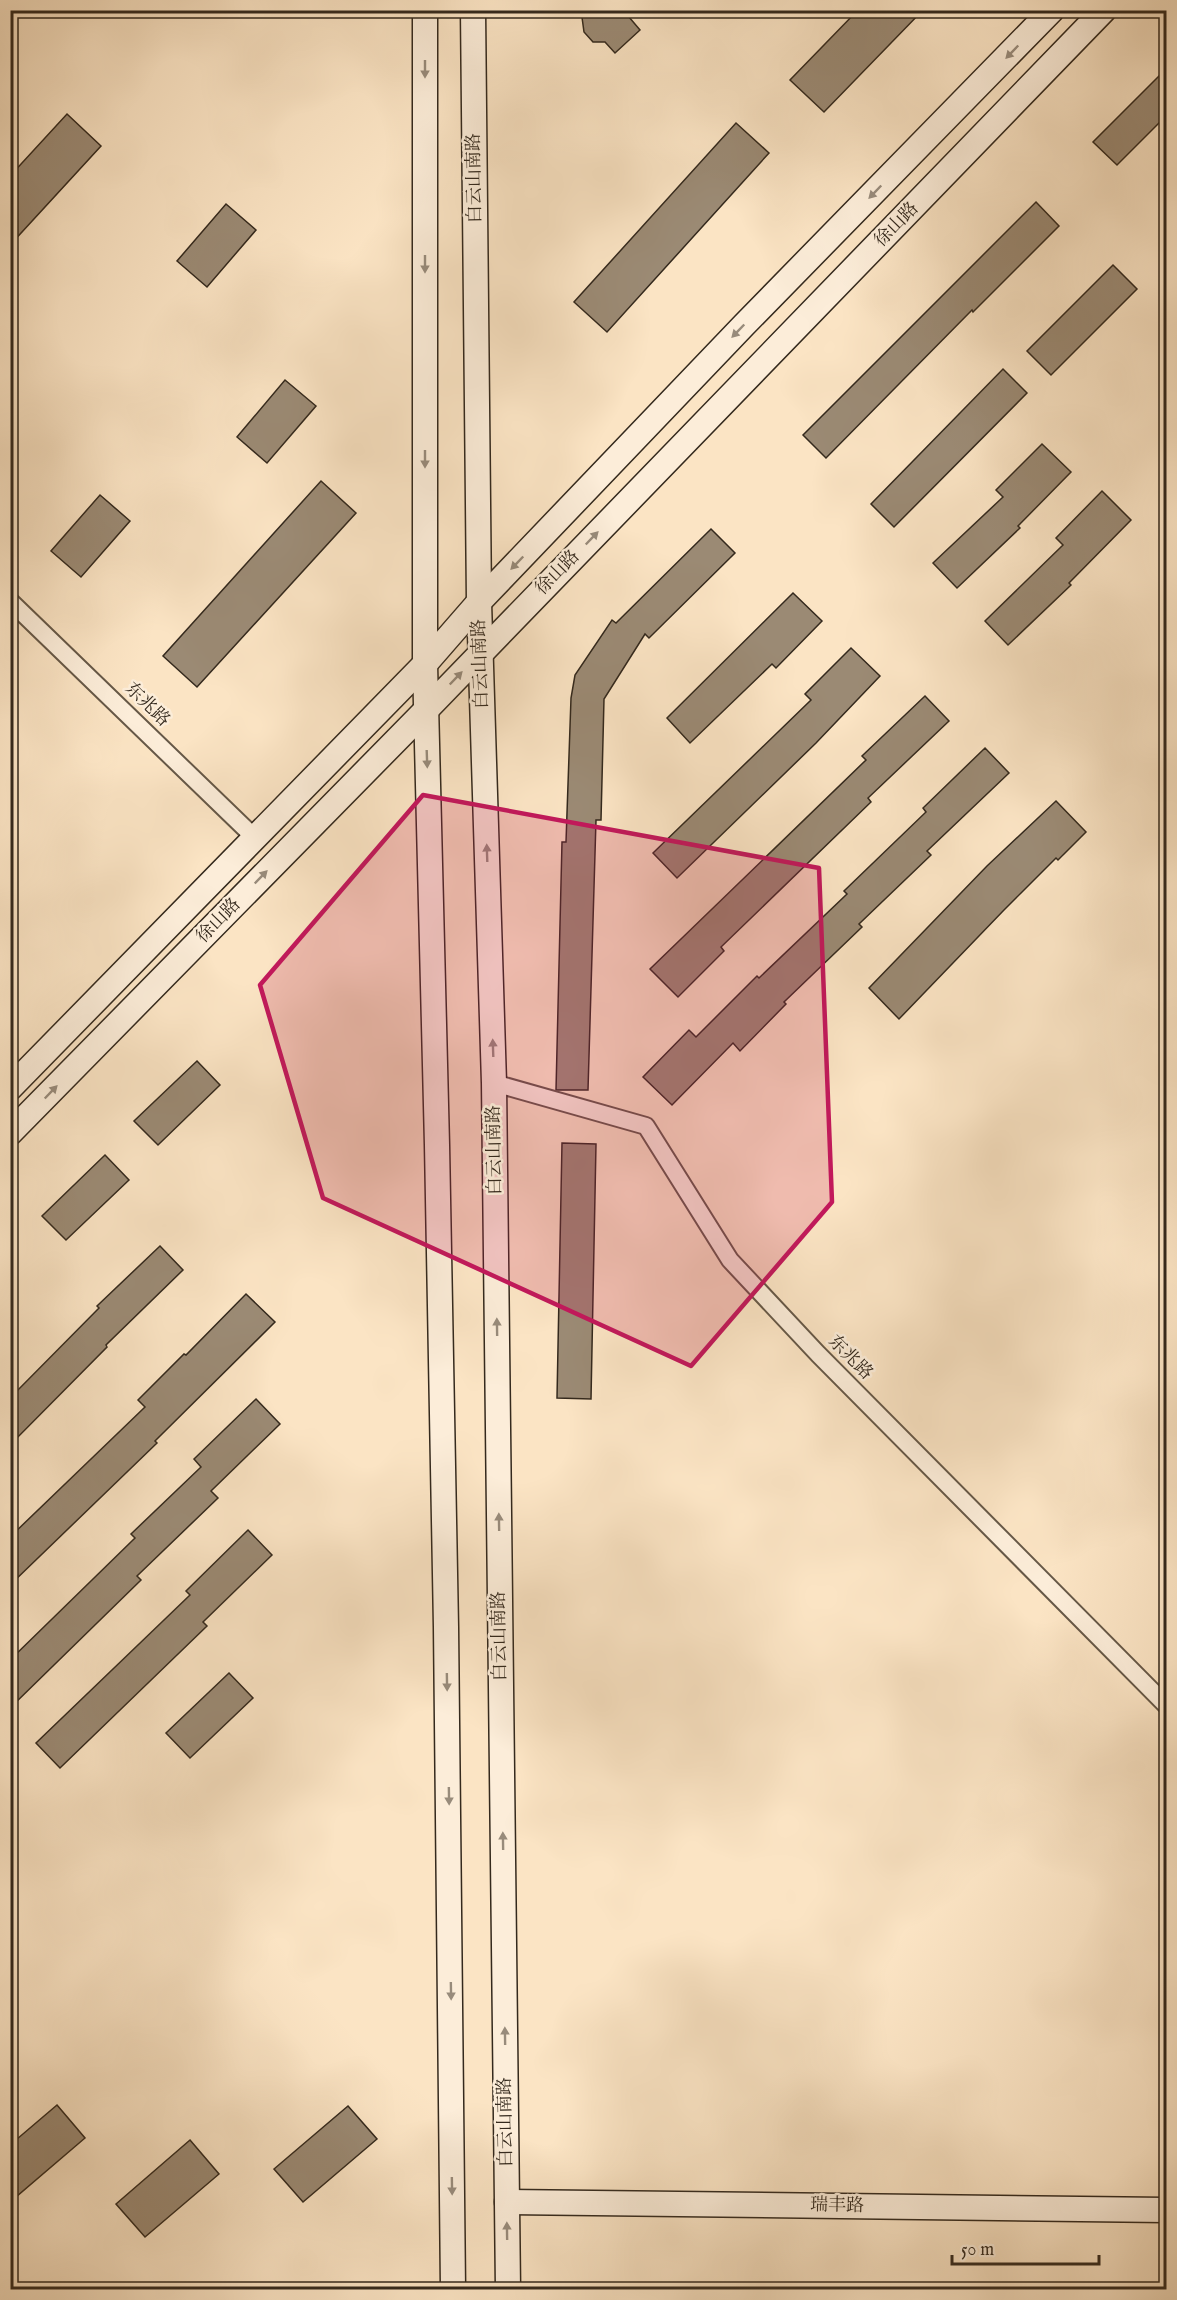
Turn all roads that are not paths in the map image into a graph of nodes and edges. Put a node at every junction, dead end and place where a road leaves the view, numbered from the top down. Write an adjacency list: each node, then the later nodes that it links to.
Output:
1 (425, 10): 8 (main road, one-way to 8)
2 (473, 10): 6 (main road, 白云山南路)
3 (1052, 10): 6 (main road, 徐山路, one-way to 6)
4 (1104, 10): 7 (main road, 徐山路, one-way to 4)
5 (10, 601): 10 (street, 东兆路)
6 (479, 602): 7 (main road, 白云山南路); 8 (main road, 徐山路)
7 (481, 653): 9 (main road, 徐山路, one-way to 7); 11 (main road, 白云山南路, one-way to 7)
8 (425, 664): 9 (main road); 10 (main road, 徐山路)
9 (426, 710): 13 (main road, 徐山路, one-way to 9); 17 (main road, one-way to 17)
10 (255, 838): 12 (main road, 徐山路)
11 (494, 1083): 14 (street, 东兆路); 15 (main road, 白云山南路, one-way to 11)
12 (10, 1088)
13 (10, 1133)
14 (1167, 1705)
15 (507, 2202): 16 (main road, 瑞丰路); 18 (main road, 白云山南路, one-way to 15)
16 (1167, 2210)
17 (453, 2289)
18 (508, 2289)

